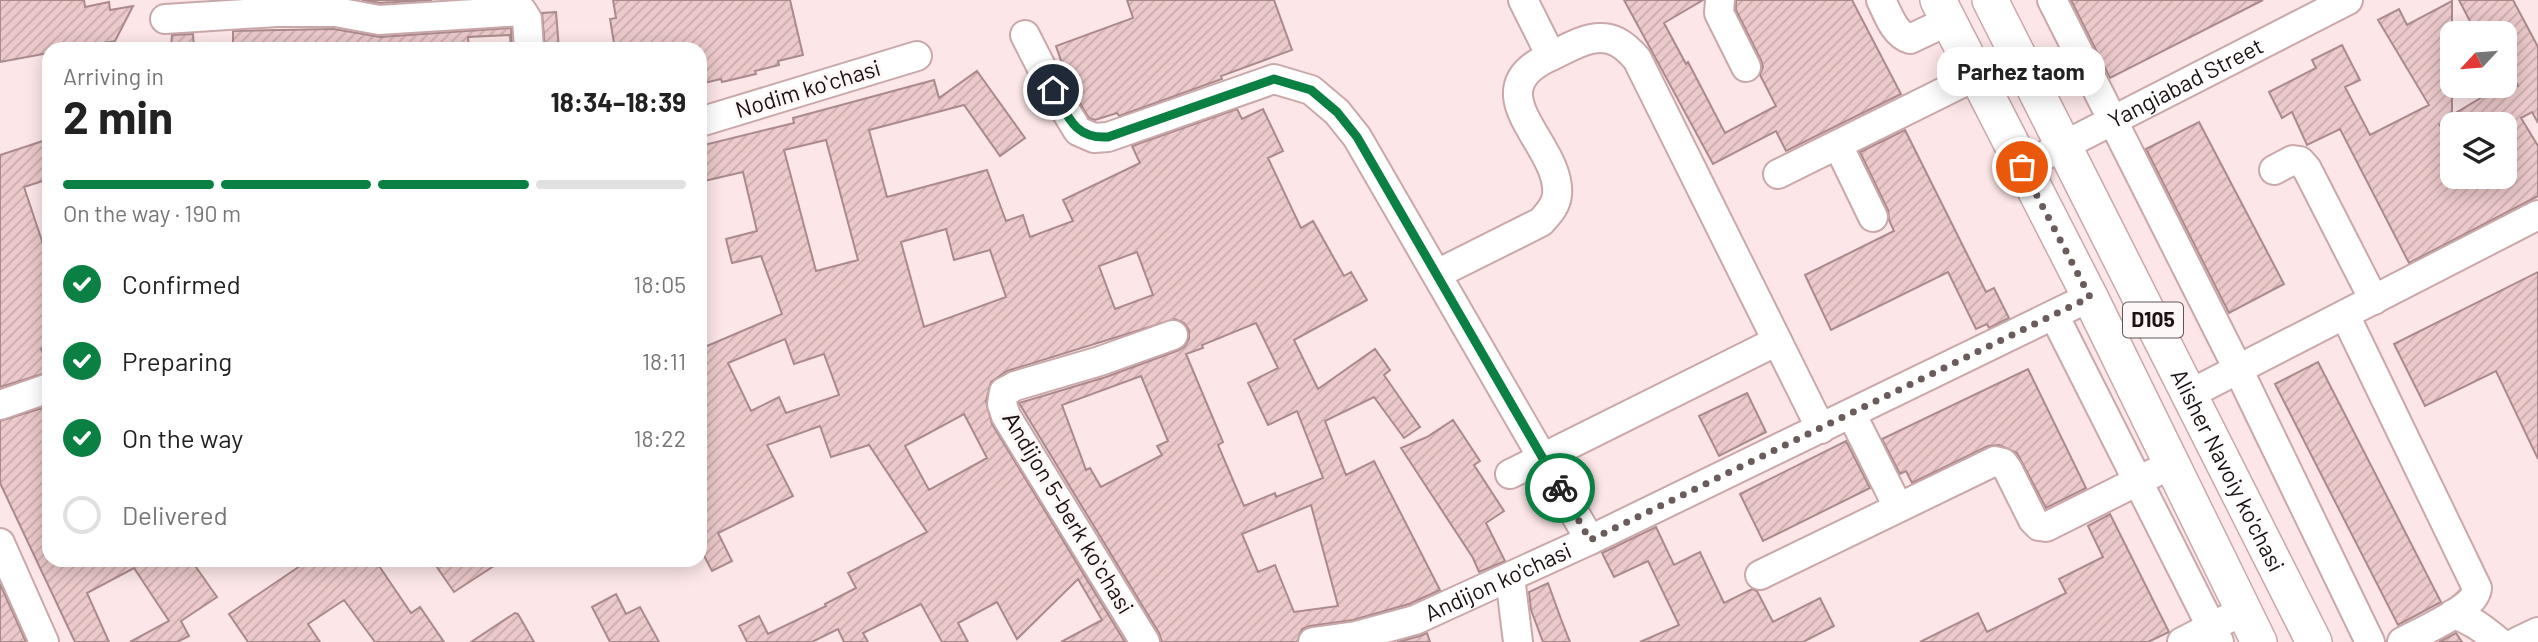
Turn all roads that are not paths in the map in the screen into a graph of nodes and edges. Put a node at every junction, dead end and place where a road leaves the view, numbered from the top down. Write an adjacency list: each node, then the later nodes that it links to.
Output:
1 (1523, 0): 13 (street)
2 (1720, 0): 14 (street)
3 (1881, 0): 8 (street)
4 (1990, 0): 19 (main road, Alisher Navoiy ko'chasi / D105)
5 (2052, 0): 17 (street)
6 (2348, 0): 17 (street, Yangiabad Street)
7 (277, 6): 9 (street); 11 (street)
8 (1943, 11): 15 (main road, Alisher Navoiy ko'chasi / D105)
9 (165, 19)
10 (1025, 35): 25 (street)
11 (529, 42)
12 (917, 56): 16 (street, Nodim koʻchasi)
13 (1551, 56): 25 (street); 31 (street)
14 (1746, 67)
15 (1976, 76): 18 (street); 20 (main road, Alisher Navoiy ko'chasi / D105)
16 (707, 120)
17 (2112, 122): 19 (street, Yangiabad Street); 32 (street)
18 (1838, 145): 22 (street); 24 (street)
19 (2064, 146): 20 (street, Yangiabad Street); 34 (main road, Alisher Navoiy ko'chasi / D105)
20 (2022, 167): 26 (main road, Alisher Navoiy ko'chasi / D105)
21 (2274, 170): 27 (street)
22 (1778, 174)
23 (2538, 215): 27 (street)
24 (1873, 217)
25 (1437, 274): 38 (street)
26 (2090, 297): 28 (street, Andijon ko'chasi); 39 (main road, Alisher Navoiy ko'chasi / D105)
27 (2374, 300): 29 (street)
28 (2054, 315): 36 (street, Andijon ko'chasi); 41 (street)
29 (2345, 316): 32 (street); 48 (street)
30 (1173, 335): 52 (street, Аndijon 5-berk koʻchasi)
31 (1777, 341): 37 (street); 38 (street)
32 (2238, 369): 34 (street); 58 (street)
33 (42, 390): 35 (street)
34 (2190, 394): 57 (main road, Alisher Navoiy ko'chasi / D105)
35 (0, 405)
36 (1852, 415): 37 (street, Andijon ko'chasi); 42 (street)
37 (1821, 429): 43 (street, Andijon ko'chasi)
38 (1542, 458): 40 (street); 43 (street)
39 (2172, 464): 41 (street); 47 (main road, Alisher Navoiy ko'chasi / D105)
40 (1510, 474)
41 (2138, 481): 42 (street); 50 (street)
42 (1898, 507): 45 (street)
43 (1590, 540): 46 (street, Andijon ko'chasi)
44 (0, 543): 51 (street)
45 (1760, 575)
46 (1510, 577): 53 (street, Andijon ko'chasi); 54 (street)
47 (2244, 611): 50 (street); 56 (main road, Alisher Navoiy ko'chasi / D105)
48 (2453, 614): 59 (street); 60 (street)
49 (2538, 632): 61 (street)
50 (2216, 635): 55 (street)
51 (43, 642)
52 (1145, 642)
53 (1313, 642)
54 (1518, 642)
55 (2182, 642)
56 (2259, 642)
57 (2314, 642)
58 (2370, 642)
59 (2402, 642)
60 (2500, 642)
61 (2517, 642)

